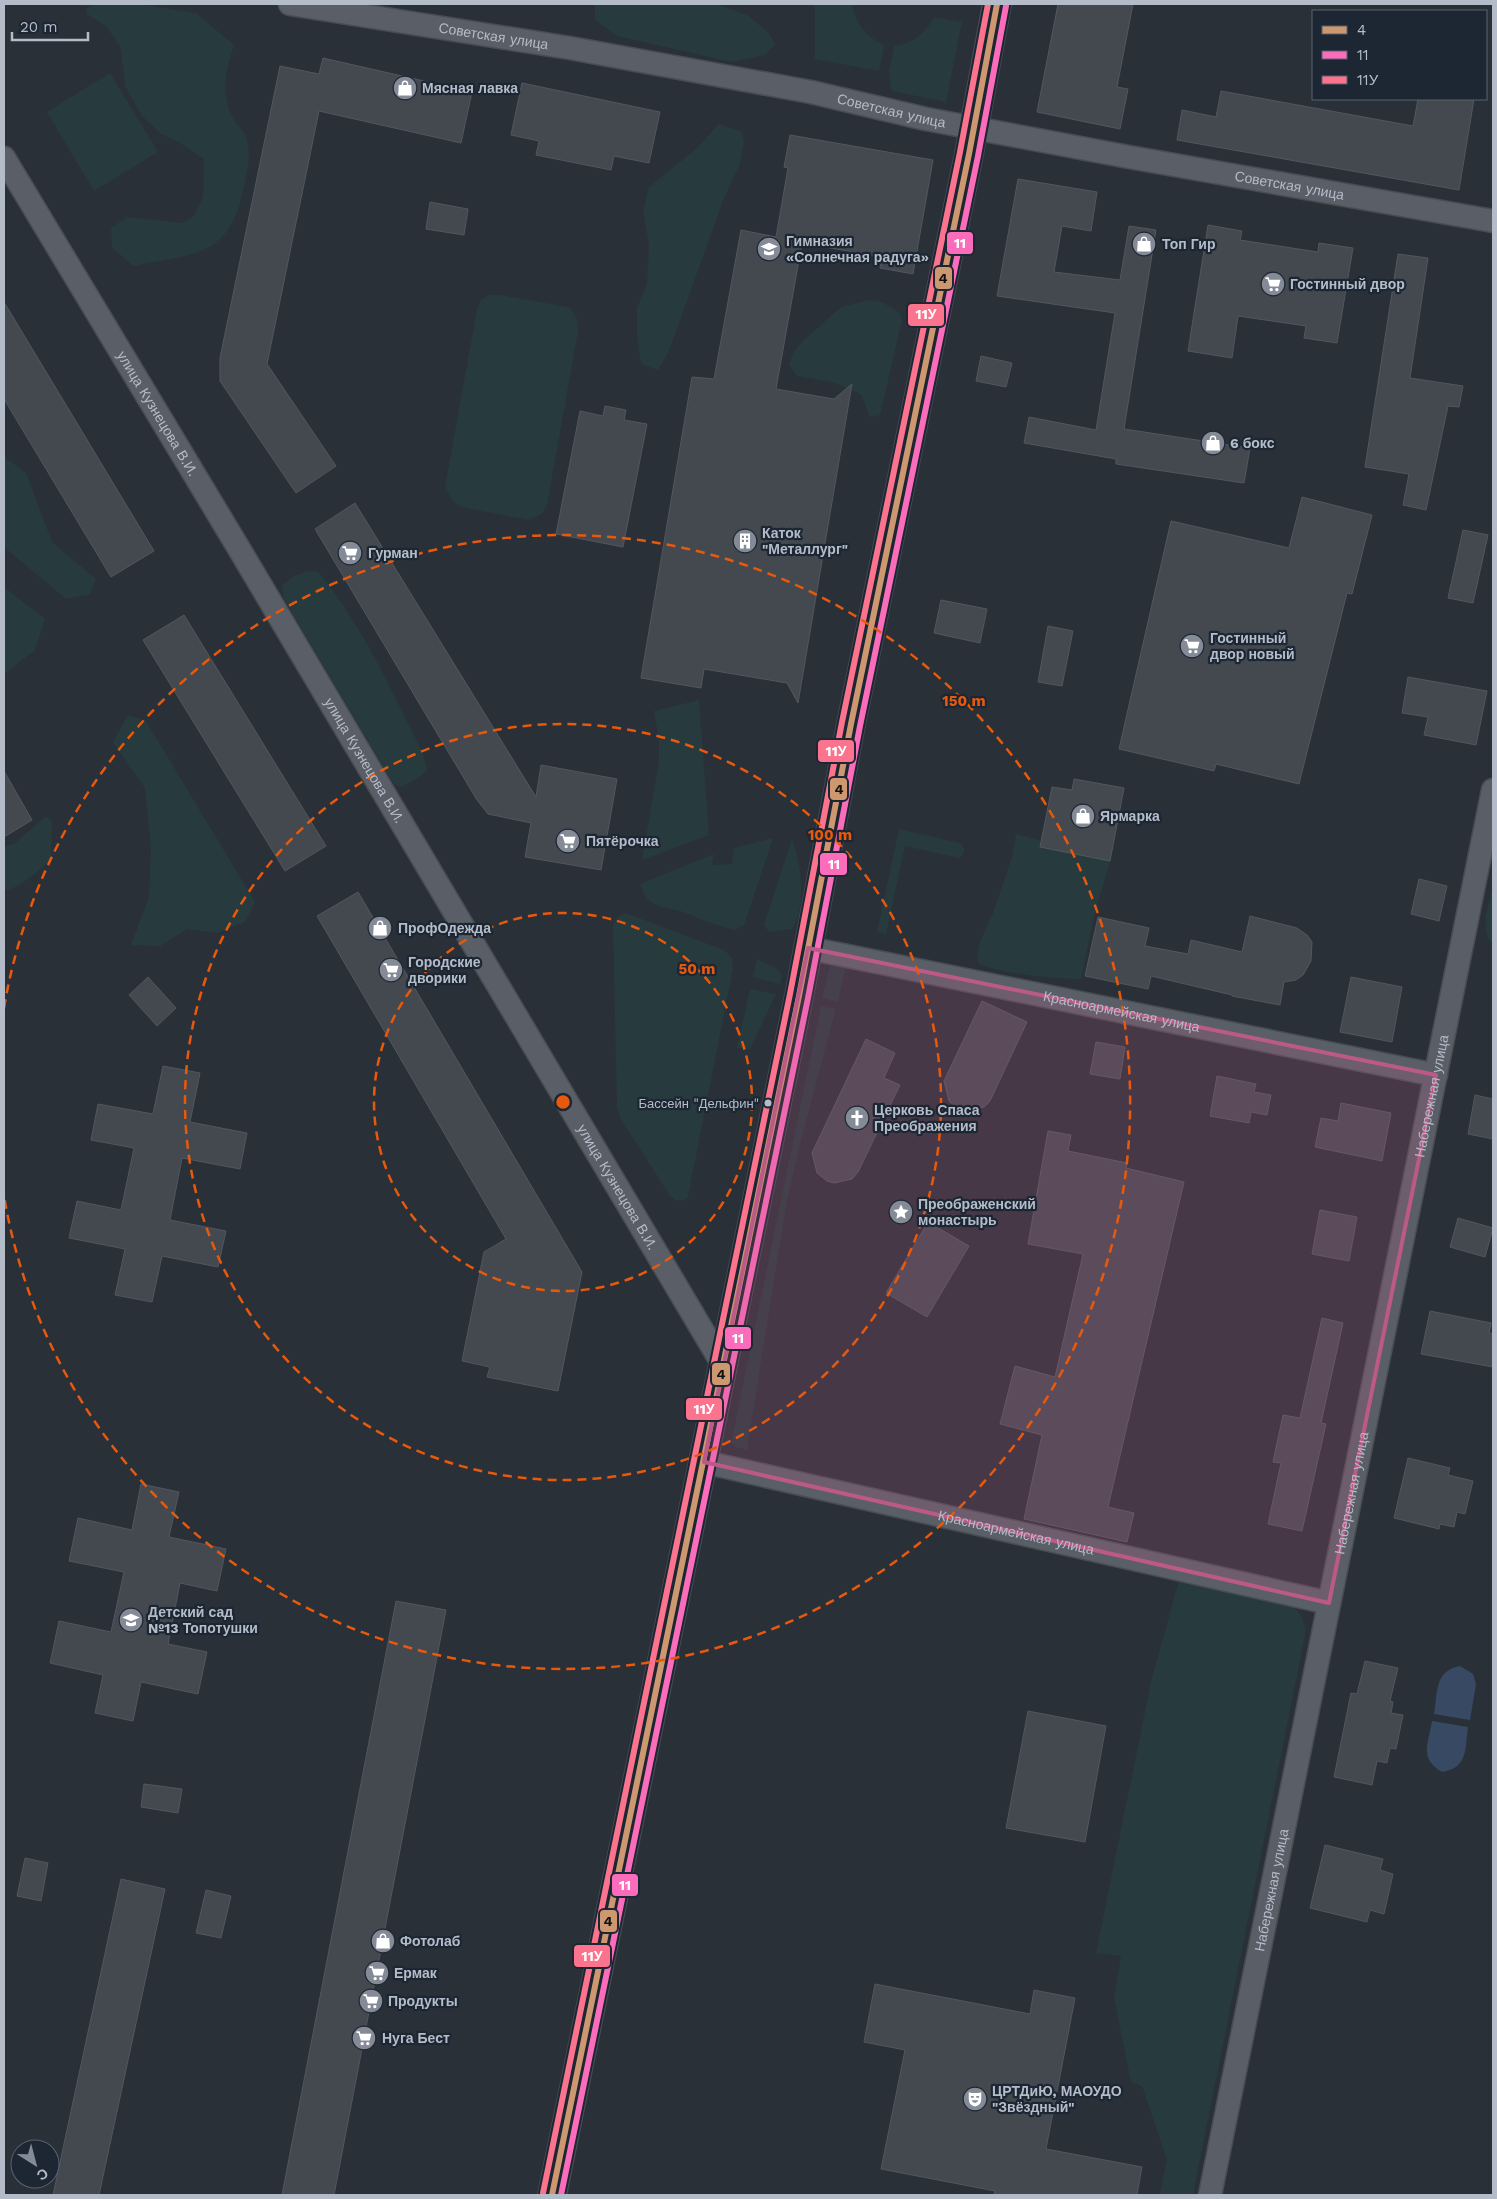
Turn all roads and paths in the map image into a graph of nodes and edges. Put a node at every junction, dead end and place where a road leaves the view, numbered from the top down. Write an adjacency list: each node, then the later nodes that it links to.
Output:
1 (290, 4): 3 (street, Советская улица)
2 (997, 4): 3 (street)
3 (974, 128): 5 (street, Советская улица); 7 (street)
4 (4, 158): 9 (street, улица Кузнецова В.И.)
5 (1493, 221)
6 (1493, 790): 8 (street, Набережная улица)
7 (808, 948): 8 (street, Красноармейская улица); 9 (street)
8 (1436, 1075): 11 (street, Набережная улица)
9 (723, 1365): 10 (street)
10 (704, 1462): 11 (street, Красноармейская улица); 12 (street)
11 (1329, 1603): 13 (street, Набережная улица)
12 (552, 2195)
13 (1210, 2195)

